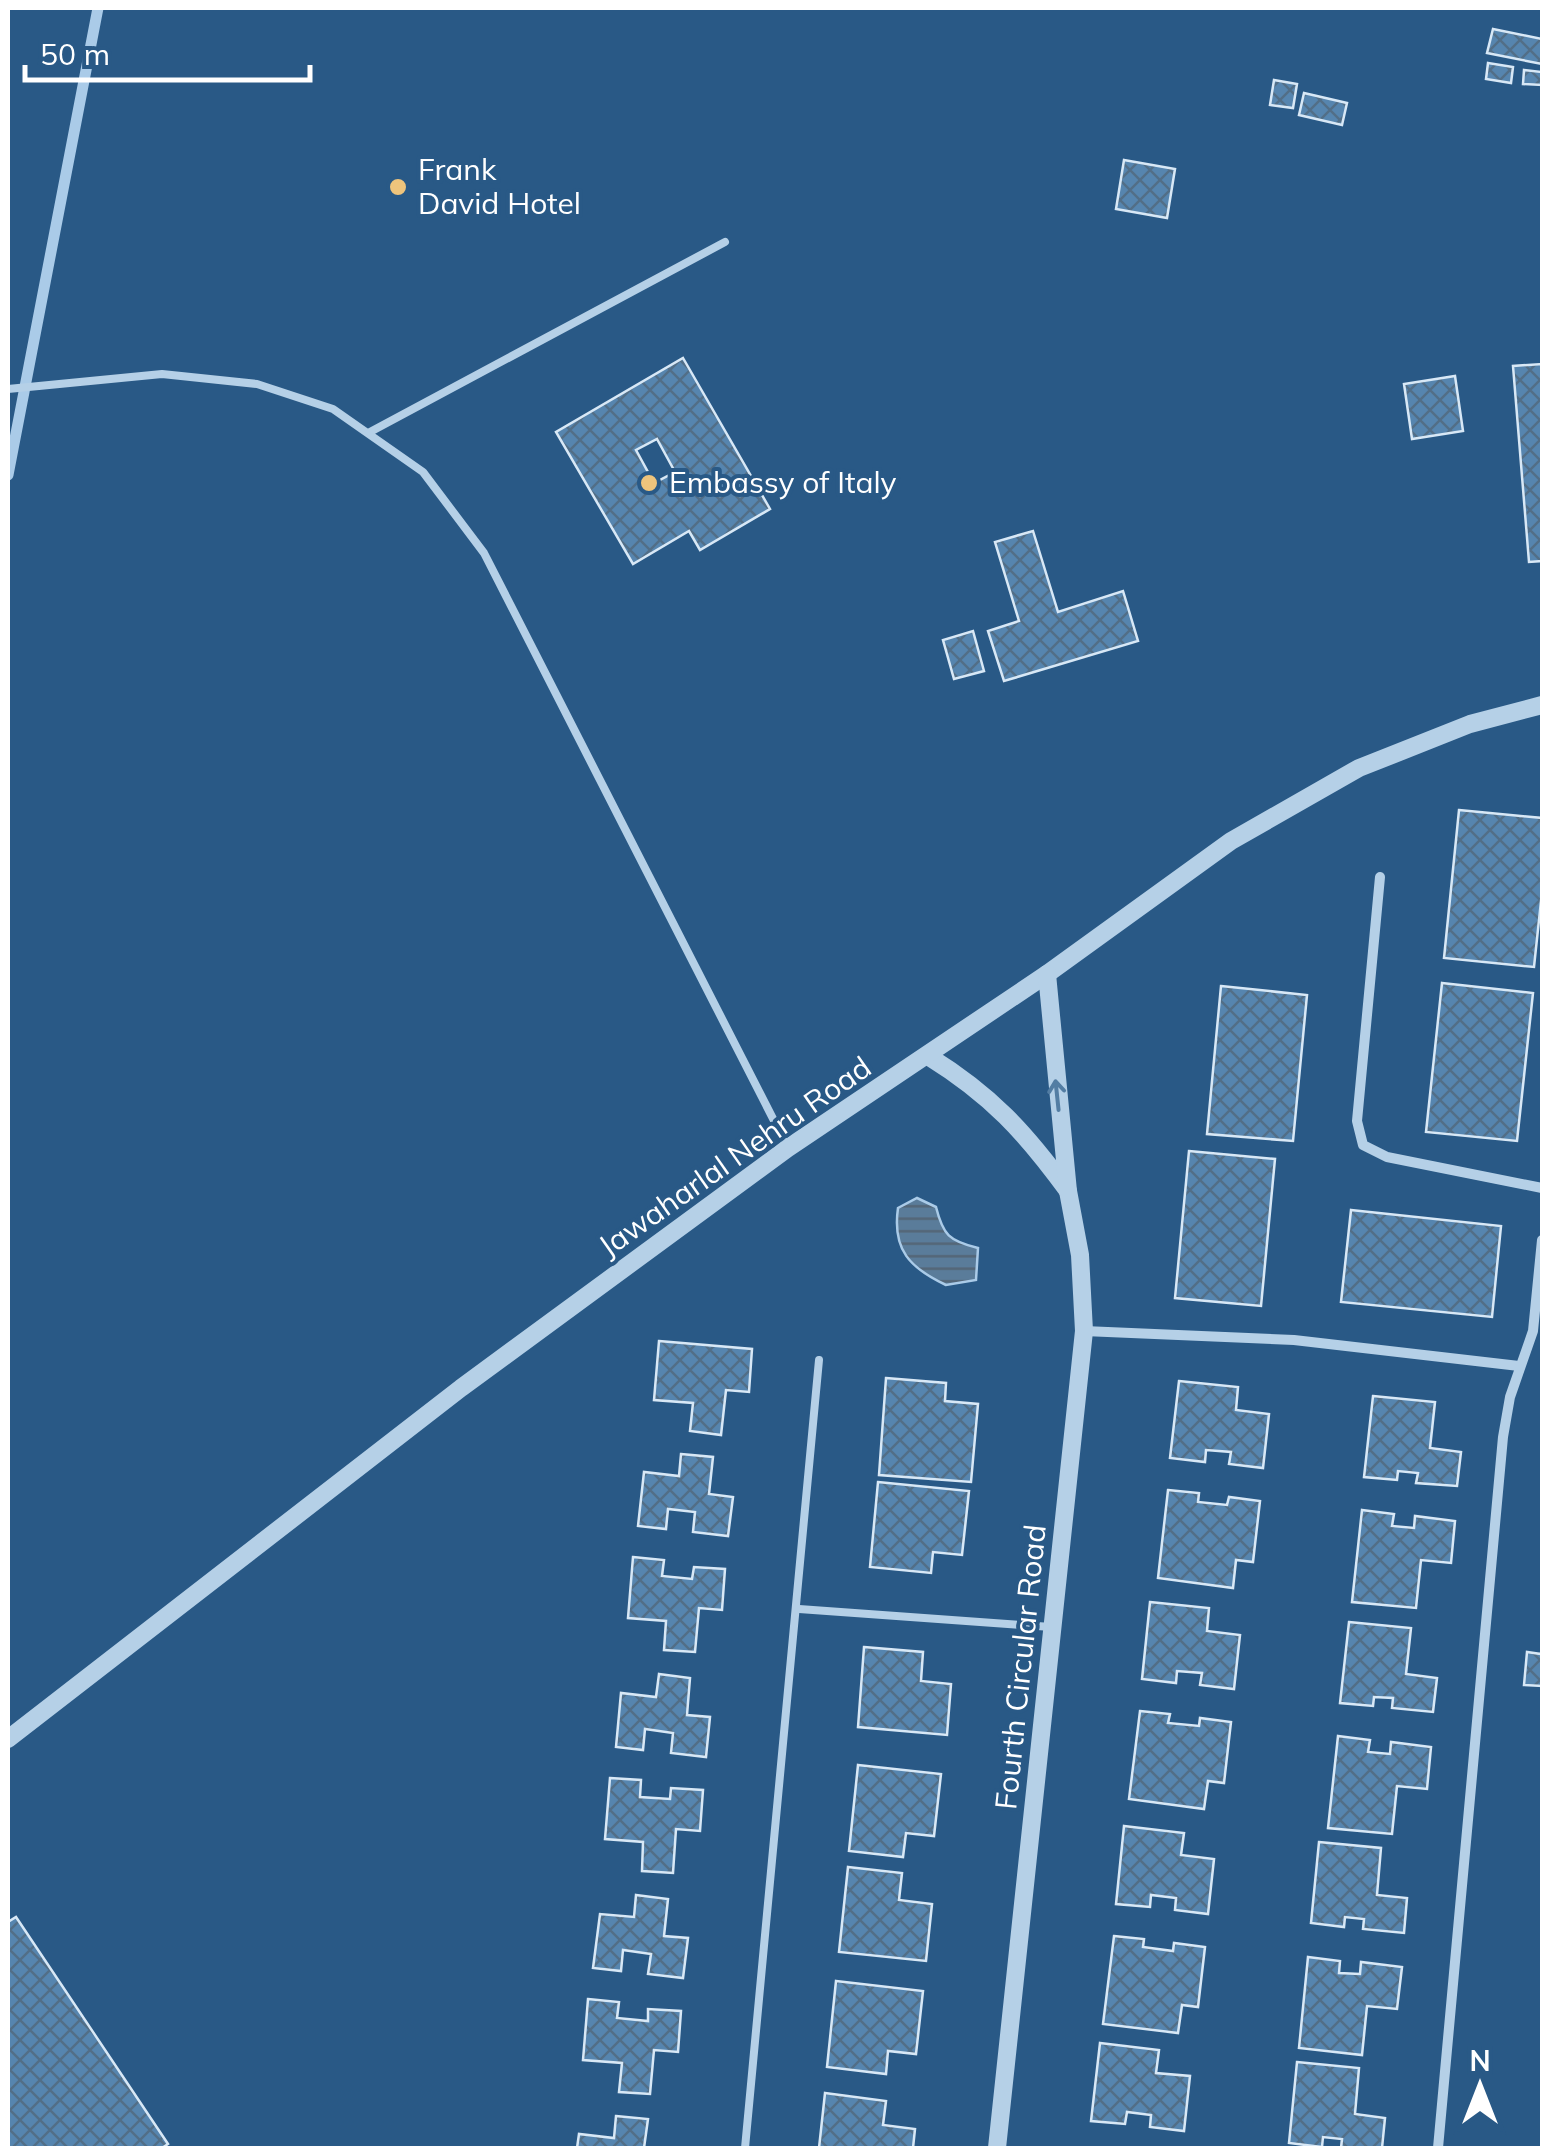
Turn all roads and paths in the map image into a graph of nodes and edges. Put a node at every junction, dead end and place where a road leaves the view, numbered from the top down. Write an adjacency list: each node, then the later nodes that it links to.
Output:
1 (724, 242): 3 (lane)
2 (8, 389): 3 (lane)
3 (370, 432): 8 (lane)
4 (1542, 705): 6 (street, Jawaharlal Nehru Road)
5 (1380, 877): 9 (street)
6 (1047, 974): 7 (street, Jawaharlal Nehru Road); 10 (street, Fourth Circular Road, one-way to 6)
7 (928, 1056): 8 (street, Jawaharlal Nehru Road); 10 (street, Fourth Circular Road)
8 (788, 1148): 17 (street, Jawaharlal Nehru Road)
9 (1542, 1188)
10 (1068, 1192): 12 (street, Fourth Circular Road)
11 (1542, 1240): 14 (street)
12 (1084, 1331): 14 (street); 16 (street, Fourth Circular Road)
13 (819, 1360): 15 (lane)
14 (1518, 1366): 20 (street)
15 (799, 1609): 16 (lane); 18 (lane)
16 (1051, 1627): 19 (street, Fourth Circular Road)
17 (8, 1739)
18 (745, 2148)
19 (997, 2148)
20 (1438, 2148)

